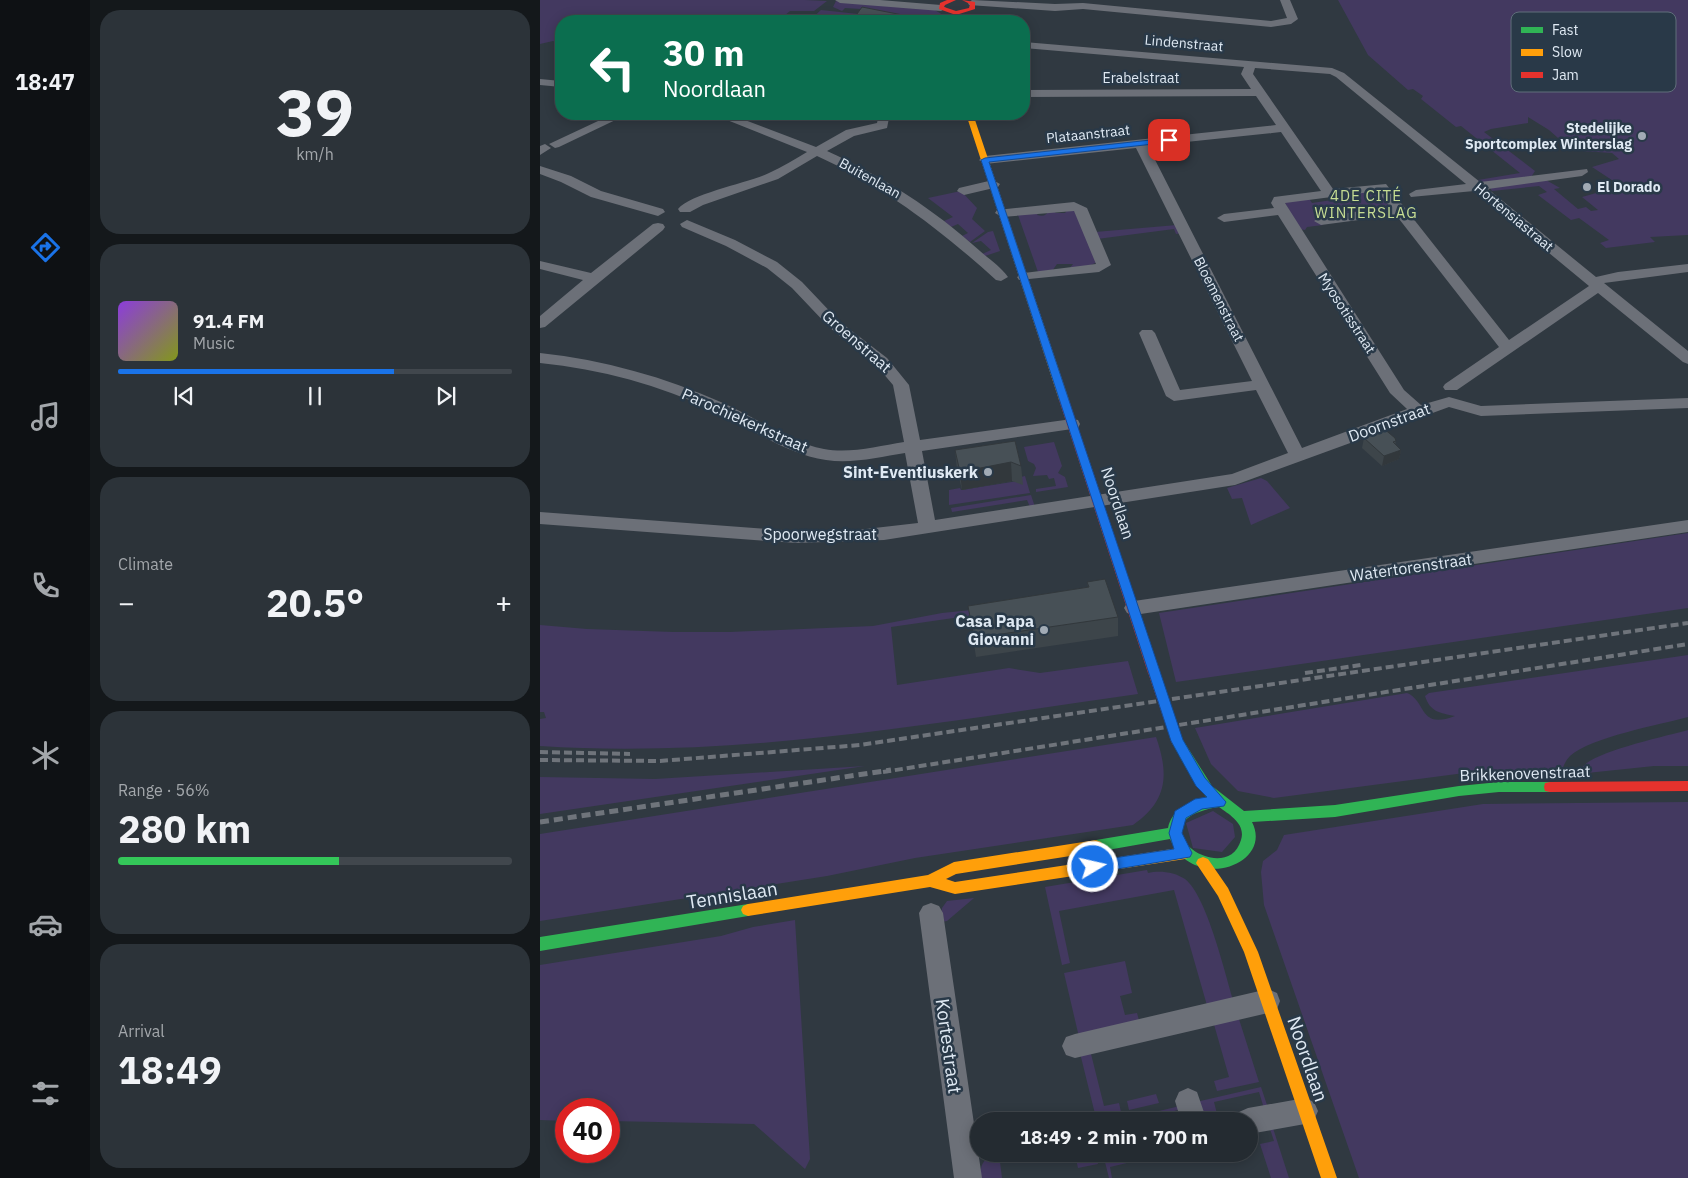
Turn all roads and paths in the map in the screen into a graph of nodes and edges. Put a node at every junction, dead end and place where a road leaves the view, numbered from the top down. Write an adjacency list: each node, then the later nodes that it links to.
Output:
1 (840, 0): 4 (street)
2 (1173, 0): 8 (street)
3 (1285, 0): 8 (street)
4 (894, 1): 7 (street)
5 (1002, 4): 6 (street); 8 (street)
6 (967, 6): 7 (street)
7 (948, 7)
8 (1168, 13)
9 (1030, 46): 10 (street, Lindenstraat)
10 (1251, 64): 11 (street, Lindenstraat); 14 (street)
11 (1340, 75): 28 (street, Hortensiastraat)
12 (540, 82): 13 (street)
13 (555, 83)
14 (1259, 92): 15 (street, Erabelstraat); 20 (street)
15 (1030, 94)
16 (609, 120): 22 (street)
17 (736, 120): 23 (street, Buitenlaan)
18 (883, 120): 23 (street)
19 (971, 120): 24 (street, Noordlaan)
20 (1284, 128): 21 (street, Plataanstraat); 30 (street)
21 (1140, 143): 24 (street, Plataanstraat); 51 (street, Bloemenstraat)
22 (546, 148)
23 (818, 151): 36 (street); 44 (street, Buitenlaan)
24 (985, 160): 27 (street, Noordlaan)
25 (540, 170): 34 (street)
26 (1582, 172): 28 (street, Hortensiastraat)
27 (993, 184): 29 (street); 35 (street, Noordlaan)
28 (1477, 187): 31 (street, Hortensiastraat); 45 (street, Hortensiastraat)
29 (964, 191)
30 (1328, 192): 32 (street); 33 (street)
31 (1416, 194)
32 (1396, 205): 38 (street); 48 (street)
33 (1282, 211): 37 (street); 54 (street, Myosotisstraat)
34 (658, 212): 36 (street); 39 (street)
35 (1002, 213): 42 (street, Noordlaan); 42 (street)
36 (686, 216): 39 (street); 56 (street, Groenstraat)
37 (1224, 218)
38 (1321, 221)
39 (658, 227): 43 (street)
40 (540, 265): 43 (street)
41 (1688, 268): 45 (street)
42 (1024, 277): 55 (street, Noordlaan)
43 (594, 278): 46 (street)
44 (1001, 278)
45 (1595, 284): 48 (street); 50 (street, Hortensiastraat)
46 (540, 324)
47 (1147, 333): 51 (street)
48 (1507, 348): 52 (street)
49 (540, 358): 56 (street, Parochiekerkstraat)
50 (1688, 360)
51 (1262, 384): 57 (street, Bloemenstraat)
52 (1451, 387)
53 (1688, 402): 54 (street, Doornstraat)
54 (1418, 411): 57 (street, Doornstraat)
55 (1072, 424): 56 (street, Parochiekerkstraat); 58 (street, Noordlaan)
56 (913, 446): 61 (street, Groenstraat)
57 (1297, 455): 58 (street, Doornstraat)
58 (1098, 501): 61 (street, Spoorwegstraat); 62 (street, Noordlaan)
59 (540, 518): 61 (street, Spoorwegstraat)
60 (1688, 526): 62 (street, Watertorenstraat)
61 (928, 528)
62 (1134, 608): 63 (street, Noordlaan, bridge)
63 (1177, 741): 64 (street, Noordlaan); 66 (street, Noordlaan)
64 (1181, 770)
65 (1688, 786): 67 (street, Brikkenovenstraat)
66 (1219, 802): 68 (street, Noordlaan); 71 (street)
67 (1335, 811): 68 (street, Brikkenovenstraat); 69 (street, Brikkenovenstraat)
68 (1243, 817): 72 (street)
69 (1284, 826)
70 (1263, 832): 72 (street)
71 (1175, 833): 73 (street); 77 (street, Tennislaan)
72 (1249, 837): 74 (street)
73 (1185, 853): 75 (street, Noordlaan); 77 (street, Tennislaan)
74 (1238, 857): 75 (street); 76 (street)
75 (1203, 863): 81 (street, Noordlaan)
76 (1238, 874)
77 (930, 881): 80 (street, Tennislaan)
78 (1243, 906): 81 (street, Noordlaan)
79 (931, 913): 86 (street, Kortestraat)
80 (540, 944)
81 (1251, 952): 82 (street, Noordlaan)
82 (1268, 1001): 83 (street); 84 (street, Noordlaan)
83 (1074, 1046)
84 (1305, 1112): 85 (street); 89 (street, Noordlaan)
85 (1258, 1119)
86 (970, 1143)
87 (970, 1159): 88 (street, Kortestraat)
88 (968, 1178)
89 (1329, 1178)

